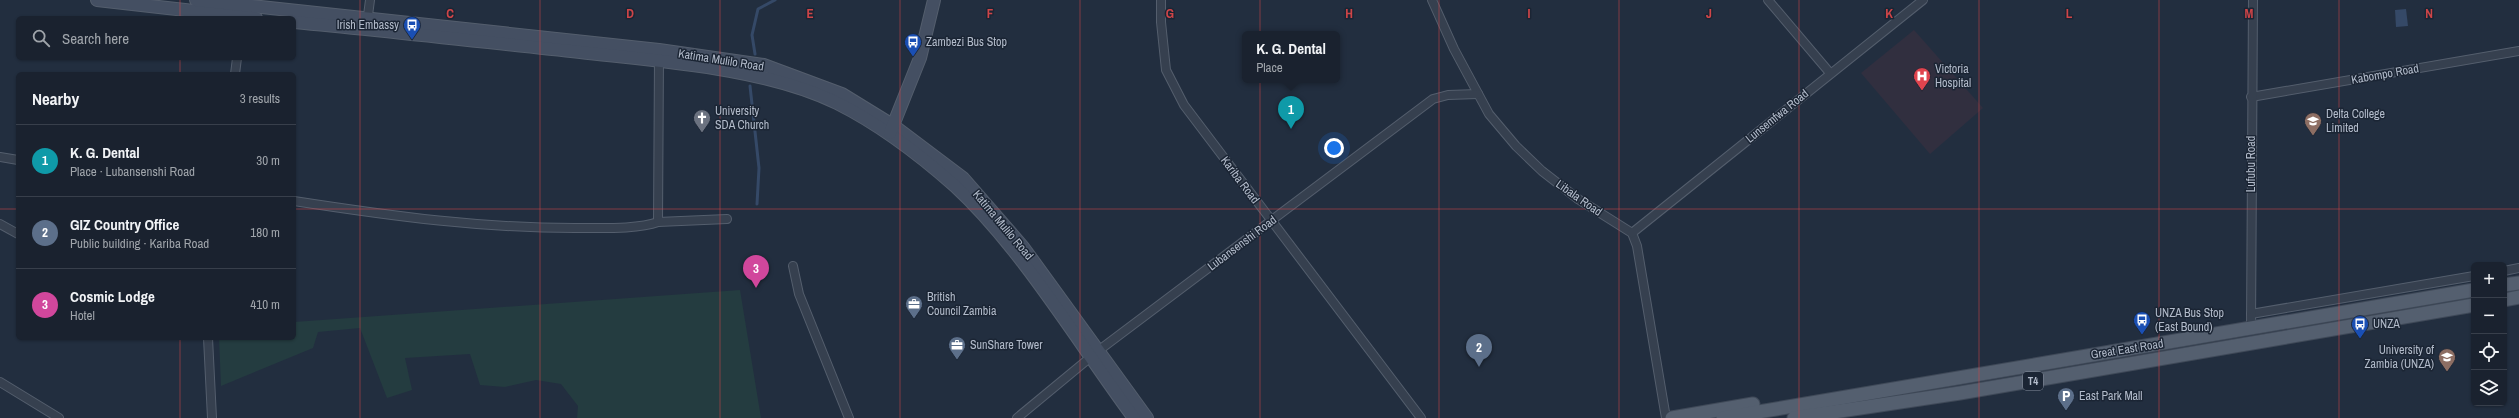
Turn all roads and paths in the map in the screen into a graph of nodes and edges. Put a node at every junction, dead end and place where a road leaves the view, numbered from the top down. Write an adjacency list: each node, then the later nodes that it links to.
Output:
1 (97, 0): 10 (main road, Katima Mulilo Road)
2 (196, 0): 11 (main road, Katima Mulilo Road)
3 (370, 0): 15 (street)
4 (934, 0): 23 (main road)
5 (1161, 0): 28 (street, Kariba Road)
6 (1432, 0): 21 (street, Libala Road)
7 (1768, 0): 20 (street)
8 (1923, 0): 20 (street, Lunsemfwa Road)
9 (2253, 0): 22 (street, Lufubu Road)
10 (166, 3): 11 (main road, Katima Mulilo Road)
11 (242, 14): 12 (main road, Katima Mulilo Road)
12 (267, 16)
13 (296, 18): 15 (main road, Katima Mulilo Road)
14 (296, 22): 15 (main road, Katima Mulilo Road)
15 (367, 24): 17 (main road, Katima Mulilo Road)
16 (2519, 51): 22 (street, Kabompo Road)
17 (659, 55): 23 (main road, Katima Mulilo Road); 29 (street)
18 (237, 60): 19 (street)
19 (235, 72)
20 (1830, 73): 32 (street, Lunsemfwa Road)
21 (1478, 94): 28 (street, Lubansenshi Road); 32 (street, Libala Road)
22 (2252, 97): 43 (street, Lufubu Road)
23 (891, 131): 46 (main road, Katima Mulilo Road)
24 (0, 157): 25 (street)
25 (16, 160)
26 (296, 201): 29 (street)
27 (727, 219): 29 (street)
28 (1270, 221): 46 (street, Lubansenshi Road); 56 (street, Kariba Road)
29 (658, 222)
30 (0, 224): 31 (street)
31 (16, 233)
32 (1632, 234): 57 (street)
33 (793, 266): 52 (street)
34 (2519, 268): 35 (street)
35 (2507, 270)
36 (2471, 277): 43 (street)
37 (2519, 283): 38 (main road)
38 (2507, 285)
39 (2471, 291): 44 (main road, Great East Road / T4)
40 (2519, 298): 41 (main road)
41 (2507, 300)
42 (2471, 306): 49 (main road, Great East Road / T4)
43 (2251, 314): 44 (street, Lufubu Road)
44 (2251, 328): 48 (main road, Great East Road / T4)
45 (208, 340): 51 (street)
46 (1094, 354): 53 (street, Lubansenshi Road); 54 (main road, Katima Mulilo Road); 55 (main road, Katima Mulilo Road)
47 (0, 382): 50 (street)
48 (1828, 399): 58 (main road, Great East Road / T4); 59 (main road, Great East Road / T4)
49 (1830, 412): 60 (main road, Great East Road / T4); 61 (main road, Great East Road / T4)
50 (59, 418)
51 (212, 418)
52 (849, 418)
53 (1017, 418)
54 (1134, 418)
55 (1147, 418)
56 (1421, 418)
57 (1666, 418)
58 (1672, 418)
59 (1723, 418)
60 (1794, 418)
61 (1816, 418)

